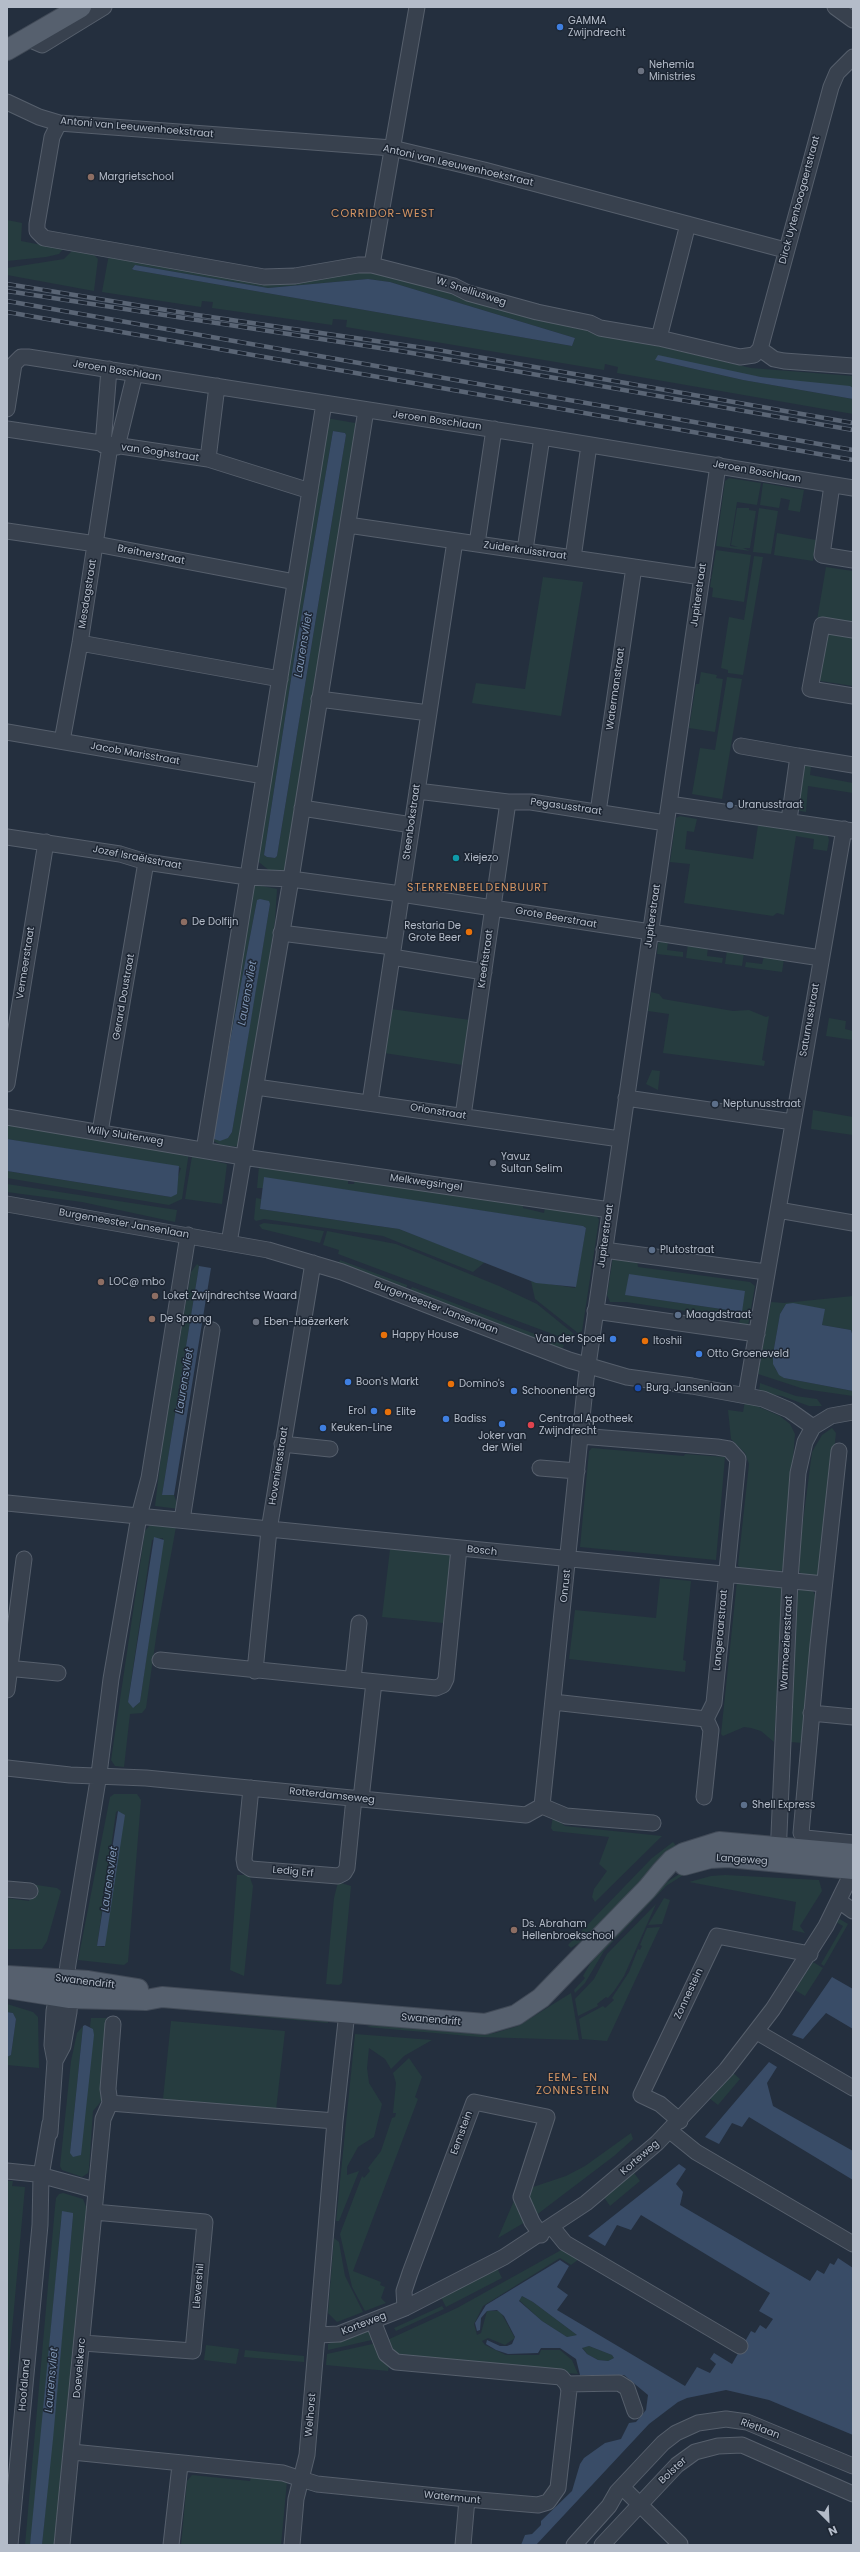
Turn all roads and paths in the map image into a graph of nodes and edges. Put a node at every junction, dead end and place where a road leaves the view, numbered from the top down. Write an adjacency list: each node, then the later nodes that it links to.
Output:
1 (55, 7): 7 (main road)
2 (81, 7): 8 (main road)
3 (104, 7): 8 (street)
4 (416, 7): 13 (street)
5 (834, 7): 6 (street)
6 (853, 20)
7 (7, 35)
8 (26, 38): 9 (main road)
9 (7, 50)
10 (853, 54): 15 (street, Dirck Uytenboogaertstraat)
11 (7, 102): 12 (street, Antoni van Leeuwenhoekstraat)
12 (59, 122): 13 (street, Antoni van Leeuwenhoekstraat); 16 (street, W. Snelliusweg)
13 (392, 148): 14 (street, Antoni van Leeuwenhoekstraat); 16 (street)
14 (688, 224): 15 (street, Antoni van Leeuwenhoekstraat); 17 (street)
15 (786, 250): 18 (street, Dirck Uytenboogaertstraat)
16 (372, 265): 17 (street, W. Snelliusweg)
17 (659, 338): 18 (street, W. Snelliusweg)
18 (760, 349): 19 (street)
19 (853, 366)
20 (109, 370): 21 (street, Jeroen Boschlaan); 24 (street, Jeroen Boschlaan); 30 (street, Mesdagstraat)
21 (135, 374): 22 (street, Jeroen Boschlaan); 30 (street, Mesdagstraat)
22 (217, 386): 23 (street, Jeroen Boschlaan); 31 (street)
23 (324, 403): 25 (street, Jeroen Boschlaan); 35 (street)
24 (7, 409)
25 (366, 410): 27 (street, Jeroen Boschlaan); 36 (street)
26 (7, 429): 30 (street, van Goghstraat)
27 (494, 429): 28 (street, Jeroen Boschlaan); 40 (street)
28 (542, 437): 29 (street, Jeroen Boschlaan); 41 (street)
29 (589, 445): 32 (street, Jeroen Boschlaan); 42 (street)
30 (110, 446): 31 (street, van Goghstraat); 39 (street, Mesdagstraat)
31 (208, 459): 35 (street, van Goghstraat)
32 (718, 465): 33 (street, Jeroen Boschlaan); 45 (street, Jupiterstraat)
33 (832, 485): 34 (street, Jeroen Boschlaan); 43 (street)
34 (853, 488)
35 (310, 491): 46 (street)
36 (348, 525): 38 (street, Zuiderkruisstraat); 51 (street)
37 (7, 531): 39 (street, Breitnerstraat)
38 (454, 541): 40 (street, Zuiderkruisstraat); 52 (street, Steenbokstraat)
39 (96, 544): 46 (street, Breitnerstraat); 48 (street, Mesdagstraat)
40 (477, 544): 41 (street, Zuiderkruisstraat)
41 (525, 550): 42 (street, Zuiderkruisstraat)
42 (573, 558): 44 (street, Zuiderkruisstraat)
43 (853, 560)
44 (634, 567): 45 (street, Zuiderkruisstraat); 63 (street, Watermanstraat)
45 (702, 577): 61 (street, Jupiterstraat)
46 (295, 582): 49 (street)
47 (853, 630): 50 (street)
48 (80, 643): 49 (street); 54 (street, Mesdagstraat)
49 (280, 680): 58 (street)
50 (853, 696)
51 (319, 699): 52 (street); 62 (street)
52 (429, 713): 59 (street, Steenbokstraat)
53 (7, 732): 54 (street, Jacob Marisstraat)
54 (62, 741): 58 (street, Jacob Marisstraat)
55 (741, 746): 56 (street)
56 (798, 756): 57 (street); 64 (street)
57 (853, 765)
58 (264, 776): 71 (street)
59 (417, 791): 60 (street, Pegasusstraat); 66 (street, Steenbokstraat)
60 (508, 802): 63 (street, Pegasusstraat); 74 (street, Kreeftstraat)
61 (669, 804): 64 (street); 65 (street, Jupiterstraat)
62 (302, 808): 66 (street); 72 (street)
63 (598, 812): 65 (street, Pegasusstraat)
64 (789, 820): 67 (street)
65 (666, 823): 76 (street, Jupiterstraat)
66 (412, 825): 73 (street, Steenbokstraat)
67 (849, 830): 78 (street, Saturnusstraat)
68 (7, 836): 69 (street, Jozef Israëlsstraat)
69 (46, 842): 70 (street, Jozef Israëlsstraat); 80 (street, Vermeerstraat)
70 (146, 862): 71 (street, Jozef Israëlsstraat); 87 (street, Gerard Doustraat)
71 (247, 877): 72 (street, Jozef Israëlsstraat); 89 (street)
72 (291, 879): 73 (street, Grote Beerstraat); 75 (street)
73 (401, 894): 74 (street, Grote Beerstraat); 77 (street, Steenbokstraat)
74 (493, 907): 76 (street, Grote Beerstraat); 79 (street, Kreeftstraat)
75 (281, 933): 77 (street); 81 (street)
76 (650, 934): 78 (street, Grote Beerstraat); 82 (street, Jupiterstraat)
77 (392, 952): 79 (street); 83 (street, Steenbokstraat)
78 (821, 958): 86 (street, Saturnusstraat)
79 (484, 972): 84 (street, Kreeftstraat)
80 (7, 1084)
81 (256, 1087): 83 (street, Orionstraat); 90 (street)
82 (626, 1098): 86 (street); 88 (street, Jupiterstraat)
83 (370, 1102): 84 (street, Orionstraat)
84 (463, 1116): 88 (street, Orionstraat)
85 (7, 1117): 87 (street, Willy Sluiterweg)
86 (793, 1122): 93 (street, Saturnusstraat)
87 (100, 1132): 89 (street, Willy Sluiterweg)
88 (620, 1139): 92 (street, Jupiterstraat)
89 (204, 1150): 90 (street, Willy Sluiterweg)
90 (243, 1157): 92 (street, Melkwegsingel); 96 (street)
91 (7, 1204): 95 (street, Burgemeester Jansenlaan)
92 (610, 1210): 97 (street, Jupiterstraat)
93 (778, 1210): 94 (street); 99 (street, Saturnusstraat)
94 (853, 1224)
95 (188, 1235): 96 (street, Burgemeester Jansenlaan); 114 (street)
96 (229, 1243): 98 (street, Burgemeester Jansenlaan)
97 (604, 1250): 99 (street); 100 (street, Jupiterstraat)
98 (313, 1263): 103 (street, Burgemeester Jansenlaan); 108 (street, Hoveniersstraat)
99 (766, 1272): 102 (street, Saturnusstraat)
100 (595, 1311): 102 (street); 103 (street, Jupiterstraat)
101 (212, 1330): 115 (street)
102 (757, 1334): 104 (street, Saturnusstraat)
103 (588, 1366): 104 (street, Burgemeester Jansenlaan); 107 (street, Onrust)
104 (746, 1395): 106 (street, Burgemeester Jansenlaan)
105 (853, 1412): 106 (street)
106 (813, 1427): 121 (street, Warmoeziersstraat)
107 (580, 1436): 112 (street, Onrust); 120 (street, Langeraarstraat)
108 (282, 1444): 109 (street); 116 (street, Hoveniersstraat)
109 (330, 1449)
110 (839, 1451): 122 (street)
111 (540, 1468): 112 (street)
112 (576, 1471): 119 (street, Onrust)
113 (7, 1503): 114 (street, Bosch)
114 (139, 1516): 115 (street, Bosch); 136 (street)
115 (182, 1520): 116 (street, Bosch)
116 (269, 1530): 117 (street, Bosch); 126 (street, Hoveniersstraat)
117 (459, 1548): 119 (street, Bosch); 129 (street)
118 (24, 1559): 125 (street)
119 (568, 1560): 120 (street, Bosch); 131 (street, Onrust)
120 (727, 1574): 121 (street, Bosch); 134 (street, Langeraarstraat)
121 (790, 1580): 122 (street, Bosch); 143 (street, Warmoeziersstraat)
122 (824, 1584): 132 (street)
123 (359, 1622): 128 (street)
124 (160, 1660): 126 (street)
125 (8, 1668): 127 (street); 130 (street)
126 (255, 1671): 128 (street)
127 (58, 1674)
128 (353, 1680): 129 (street)
129 (374, 1682): 139 (street)
130 (7, 1690)
131 (553, 1702): 134 (street); 140 (street, Onrust)
132 (811, 1713): 133 (street); 142 (street)
133 (853, 1717)
134 (706, 1719): 138 (street)
135 (7, 1768): 136 (street, Rotterdamseweg)
136 (99, 1774): 137 (street, Rotterdamseweg); 153 (street, Hoofdland)
137 (250, 1788): 139 (street, Rotterdamseweg); 139 (street, Ledig Erf)
138 (704, 1797)
139 (357, 1799): 140 (street, Rotterdamseweg)
140 (542, 1806): 141 (street)
141 (653, 1823)
142 (853, 1843)
143 (778, 1855): 144 (main road, Langeweg); 146 (main road, Langeweg)
144 (853, 1863): 148 (street, Korteweg)
145 (7, 1889): 147 (street)
146 (647, 1889): 154 (main road, Swanendrift)
147 (30, 1892)
148 (839, 1900): 149 (street); 150 (street, Korteweg)
149 (853, 1911)
150 (810, 1954): 156 (street, Korteweg); 160 (street, Zonnestein)
151 (7, 1976): 153 (main road, Swanendrift)
152 (7, 1988): 153 (main road, Swanendrift)
153 (64, 1991): 154 (main road, Swanendrift); 162 (street, Hoofdland)
154 (347, 2012): 159 (street, Welhorst)
155 (113, 2024): 158 (street)
156 (757, 2032): 157 (street); 160 (street, Korteweg)
157 (853, 2088)
158 (110, 2103): 159 (street); 163 (street, Doevelskerc)
159 (335, 2121): 169 (street, Welhorst)
160 (675, 2126): 165 (street, Korteweg); 166 (street)
161 (7, 2171): 162 (street)
162 (45, 2177): 163 (street); 175 (street, Hoofdland)
163 (95, 2190): 164 (street, Doevelskerc)
164 (94, 2212): 170 (street, Doevelskerc); 170 (street, Lievershil)
165 (546, 2231): 167 (street, Korteweg); 167 (street, Eemstein); 171 (street)
166 (853, 2244)
167 (405, 2308): 168 (street, Korteweg)
168 (373, 2321): 169 (street, Korteweg); 172 (street)
169 (318, 2335): 178 (street, Welhorst)
170 (83, 2343): 174 (street, Doevelskerc)
171 (740, 2346)
172 (567, 2384): 173 (street); 181 (street, Watermunt)
173 (635, 2411)
174 (72, 2452): 176 (street); 185 (street, Doevelskerc)
175 (12, 2464): 184 (street, Hoofdland)
176 (180, 2465): 178 (street); 186 (street)
177 (853, 2466): 179 (street, Rietlaan)
178 (301, 2478): 181 (street, Watermunt); 187 (street)
179 (620, 2489): 182 (street); 189 (street, Rietlaan); 190 (street, Rietlaan)
180 (853, 2494): 182 (street, Bolster)
181 (467, 2499): 188 (street)
182 (640, 2504): 183 (street); 191 (street, Bolster)
183 (680, 2544)
184 (10, 2545)
185 (62, 2545)
186 (171, 2545)
187 (292, 2545)
188 (462, 2545)
189 (562, 2545)
190 (574, 2545)
191 (602, 2545)

